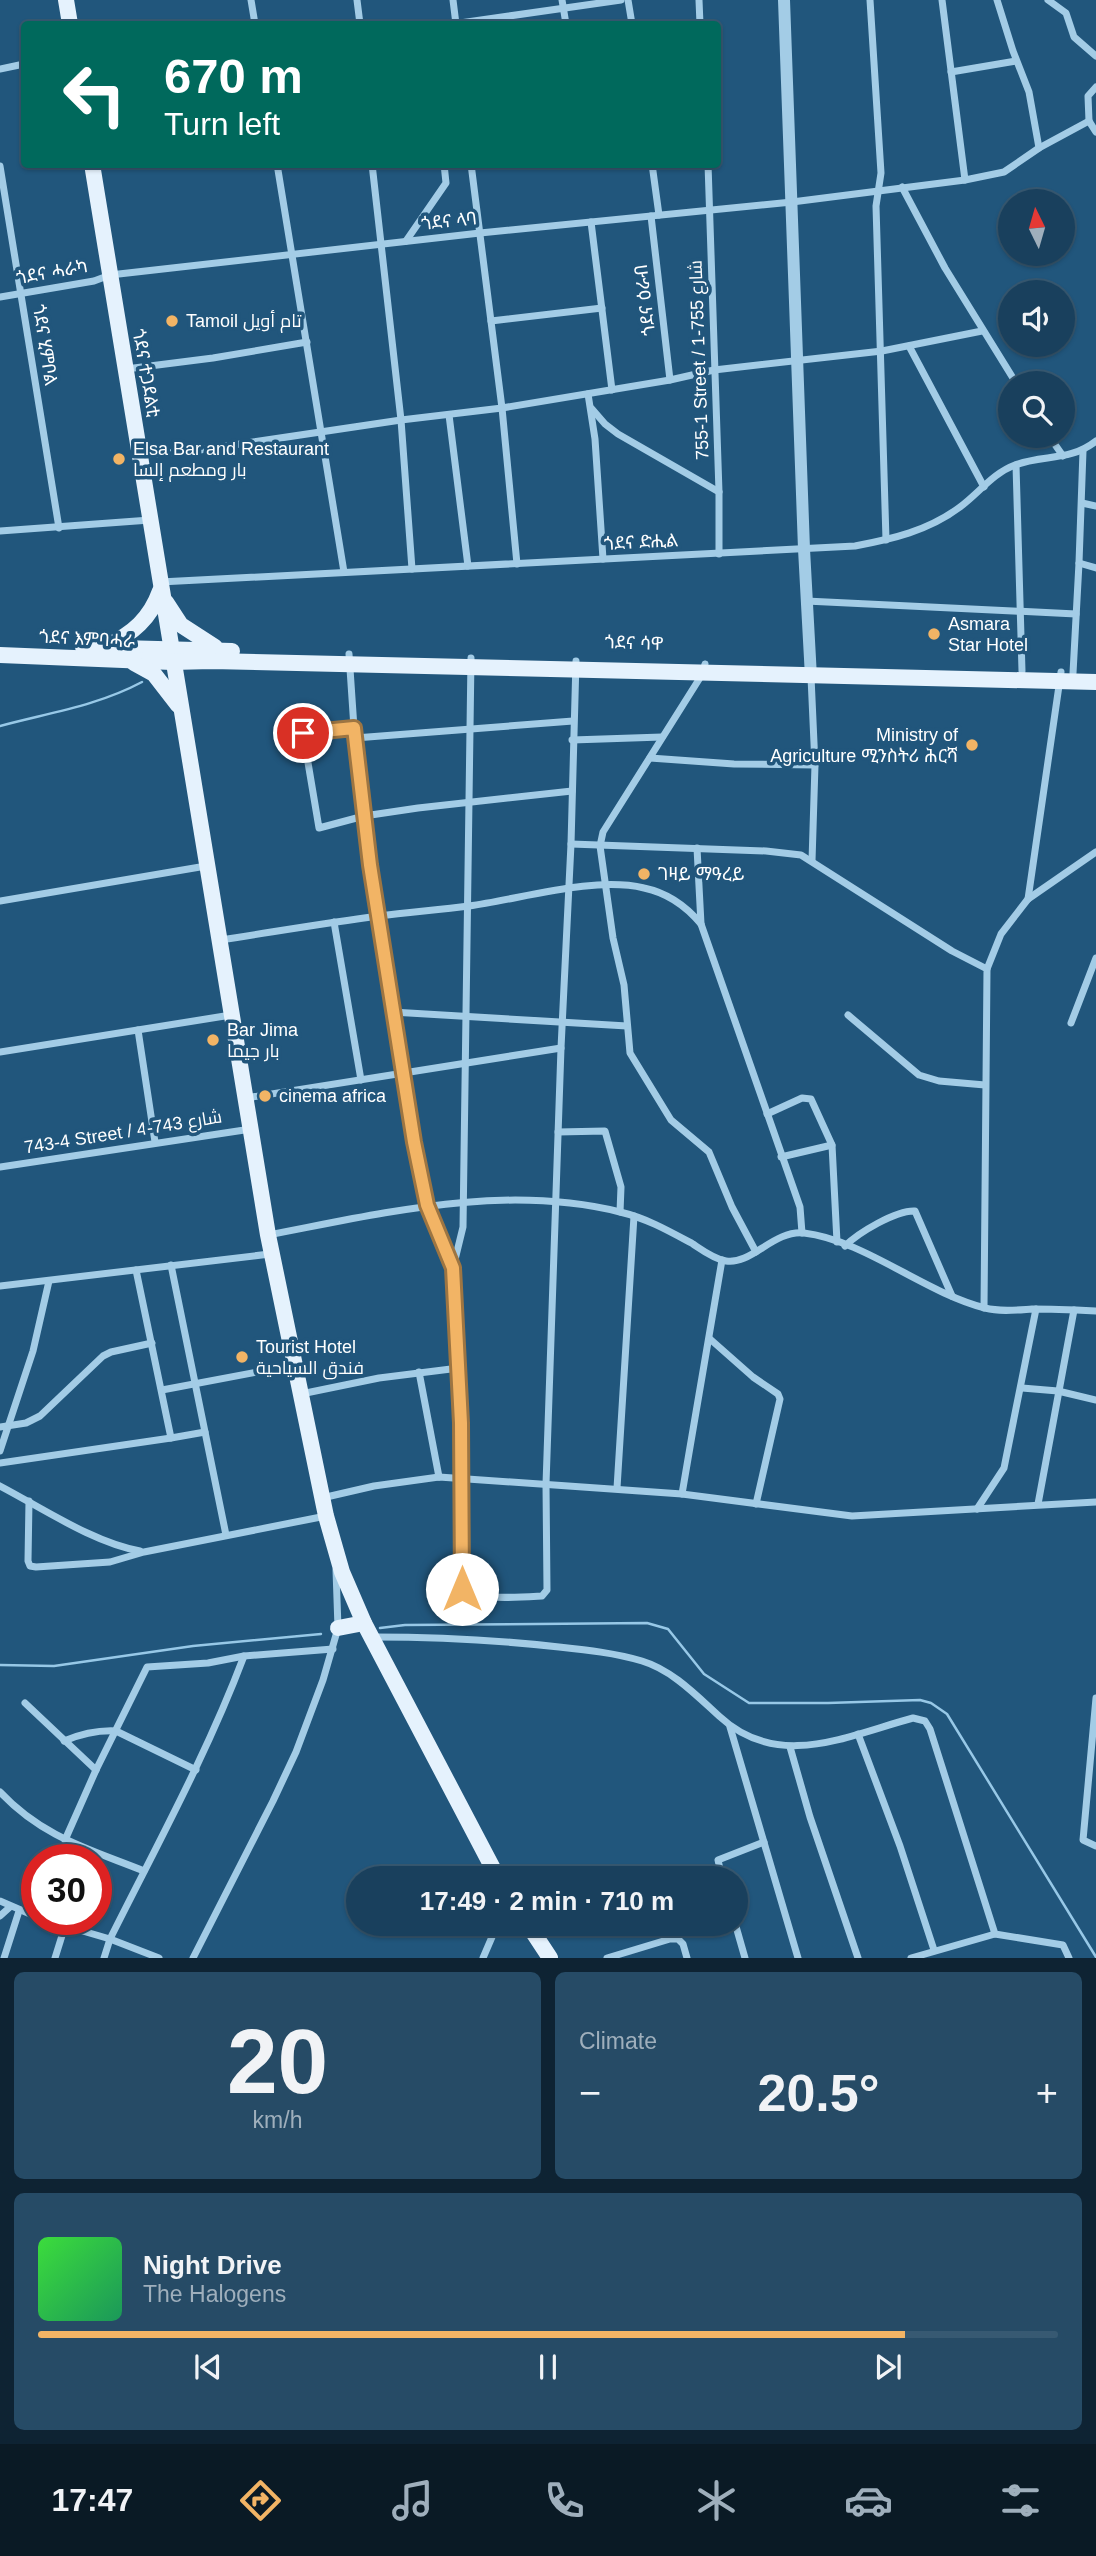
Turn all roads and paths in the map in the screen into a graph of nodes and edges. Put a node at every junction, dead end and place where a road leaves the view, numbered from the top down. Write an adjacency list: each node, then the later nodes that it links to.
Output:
1 (66, 0): 14 (main road)
2 (251, 0): 15 (street)
3 (357, 0): 16 (street)
4 (453, 0): 17 (street)
5 (621, 0): 13 (street)
6 (628, 0): 19 (street)
7 (699, 0): 20 (street)
8 (783, 0): 41 (street)
9 (870, 0): 40 (street)
10 (942, 0): 25 (street)
11 (997, 0): 22 (street)
12 (1048, 0): 21 (street)
13 (563, 4): 18 (street)
14 (70, 21)
15 (254, 21)
16 (360, 21)
17 (455, 21)
18 (471, 21)
19 (632, 21)
20 (700, 21)
21 (1096, 56)
22 (1016, 61): 25 (street); 29 (street)
23 (21, 65): 24 (street)
24 (0, 69)
25 (951, 72): 38 (street)
26 (1096, 87): 27 (street)
27 (1089, 121): 28 (street); 29 (street, ጎደና ላባ)
28 (1096, 132)
29 (1040, 148): 38 (street, ጎደና ላባ)
30 (0, 166): 50 (street, ጎደና ሂምቦል)
31 (93, 168): 49 (main road, ጎደና ተጋደልቲ)
32 (278, 168): 48 (street)
33 (372, 168): 47 (street)
34 (444, 168): 46 (street)
35 (472, 168): 45 (street)
36 (652, 168): 43 (street, ጎደና ዕራብ)
37 (708, 168): 42 (street, 755-1 Street / شارع 755-1)
38 (965, 180): 39 (street, ጎደና ላባ)
39 (902, 187): 40 (street, ጎደና ላባ); 54 (street)
40 (880, 190): 41 (street, ጎደና ላባ); 57 (street)
41 (792, 202): 42 (street, ጎደና ላባ); 58 (street)
42 (710, 210): 43 (street, ጎደና ላባ); 60 (street, 755-1 Street / شارع 755-1)
43 (655, 215): 44 (street, ጎደና ላባ); 62 (street, ጎደና ዕራብ)
44 (591, 222): 45 (street, ጎደና ላባ); 52 (street)
45 (480, 233): 46 (street, ጎደና ላባ); 53 (street)
46 (406, 241): 47 (street, ጎደና ላባ)
47 (382, 244): 48 (street, ጎደና ላባ); 68 (street)
48 (290, 254): 49 (street, ጎደና ላባ); 55 (street)
49 (110, 275): 50 (street, ጎደና ሓራካ); 59 (main road, ጎደና ተጋደልቲ)
50 (21, 293): 51 (street, ጎደና ሓራካ); 81 (street, ጎደና ሂምቦል)
51 (0, 297)
52 (602, 308): 53 (street); 63 (street)
53 (491, 321): 65 (street)
54 (982, 331): 56 (street); 61 (street)
55 (307, 342): 59 (street); 69 (street)
56 (909, 346): 57 (street); 76 (street)
57 (882, 351): 58 (street); 83 (street)
58 (797, 359): 60 (street); 84 (street)
59 (126, 369): 73 (main road, ጎደና ተጋደልቲ)
60 (714, 370): 62 (street); 77 (street, 755-1 Street / شارع 755-1)
61 (1008, 371)
62 (670, 380): 63 (street)
63 (612, 390): 64 (street)
64 (588, 394): 65 (street); 66 (street)
65 (502, 408): 67 (street); 88 (street)
66 (592, 408): 77 (street); 86 (street)
67 (449, 415): 68 (street); 89 (street)
68 (401, 420): 69 (street); 91 (street)
69 (321, 432): 73 (street); 92 (street)
70 (1096, 441): 72 (street, ጎደና ድሒል)
71 (1057, 448): 74 (street)
72 (1083, 451): 74 (street, ጎደና ድሒል); 78 (street)
73 (141, 455): 80 (main road, ጎደና ተጋደልቲ)
74 (1063, 456): 75 (street, ጎደና ድሒል)
75 (1016, 465): 76 (street, ጎደና ድሒል); 95 (street)
76 (984, 487): 83 (street, ጎደና ድሒል)
77 (719, 492): 85 (street, 755-1 Street / شارع 755-1)
78 (1082, 503): 79 (street); 87 (street)
79 (1096, 506)
80 (150, 520): 81 (street); 93 (main road, ጎደና ተጋደልቲ)
81 (59, 528): 82 (street)
82 (0, 531)
83 (886, 540): 84 (street, ጎደና ድሒል)
84 (804, 549): 85 (street, ጎደና ድሒል); 94 (street)
85 (719, 554): 86 (street, ጎደና ድሒል)
86 (603, 559): 88 (street, ጎደና ድሒል)
87 (1079, 563): 90 (street); 96 (street)
88 (517, 564): 89 (street, ጎደና ድሒል)
89 (468, 566): 91 (street, ጎደና ድሒል)
90 (1096, 568)
91 (412, 569): 92 (street, ጎደና ድሒል)
92 (344, 572): 93 (street, ጎደና ድሒል)
93 (161, 589): 98 (main road); 100 (main road, ጎደና ተጋደልቲ); 101 (main road)
94 (806, 601): 95 (street); 107 (street)
95 (1022, 613): 96 (street); 108 (street)
96 (1076, 614): 110 (street)
97 (0, 644): 98 (main road, ጎደና እምባሓራ)
98 (104, 648): 100 (main road, ጎደና እምባሓራ)
99 (0, 655): 102 (main road, ጎደና እምባሓራ)
100 (171, 655): 101 (main road, ጎደና ሳዋ); 102 (main road, ጎደና እምባሓራ); 112 (main road, ጎደና ተጋደልቲ)
101 (216, 656): 103 (main road, ጎደና ሳዋ); 112 (main road)
102 (129, 660): 112 (main road)
103 (350, 660): 104 (main road, ጎደና ሳዋ); 114 (street)
104 (471, 663): 105 (main road, ጎደና ሳዋ); 115 (street)
105 (576, 666): 106 (main road, ጎደና ሳዋ); 113 (street)
106 (704, 668): 107 (main road, ጎደና ሳዋ); 116 (street)
107 (811, 671): 108 (main road, ጎደና ሳዋ); 110 (main road, ጎደና ሳዋ); 120 (street)
108 (1022, 671): 110 (main road, ጎደና ሳዋ)
109 (1096, 673): 110 (main road, ጎደና ሳዋ)
110 (1065, 675): 111 (main road, ጎደና ሳዋ); 132 (street)
111 (1096, 682)
112 (179, 704): 129 (main road, ጎደና ተጋደልቲ)
113 (573, 721): 115 (street); 118 (street)
114 (354, 728): 117 (street); 123 (street)
115 (469, 731): 117 (street); 122 (street)
116 (662, 737): 118 (street); 119 (street)
117 (355, 738): 123 (street)
118 (572, 740): 121 (street)
119 (650, 758): 120 (street); 125 (street)
120 (815, 765): 128 (street)
121 (572, 791): 122 (street); 124 (street)
122 (469, 801): 123 (street); 134 (street)
123 (364, 817): 135 (street)
124 (571, 844): 125 (street); 131 (street)
125 (600, 846): 126 (street); 130 (street)
126 (697, 848): 128 (street); 137 (street)
127 (1096, 852): 132 (street)
128 (812, 861): 140 (street)
129 (208, 865): 133 (street); 138 (main road, ጎደና ተጋደልቲ)
130 (607, 885): 131 (street); 137 (street); 147 (street)
131 (569, 889): 134 (street); 145 (street)
132 (1028, 899): 140 (street)
133 (0, 901)
134 (469, 906): 135 (street); 144 (street)
135 (379, 916): 136 (street); 141 (street)
136 (334, 922): 138 (street); 153 (street)
137 (701, 924): 156 (street)
138 (220, 940): 142 (main road, ጎደና ተጋደልቲ)
139 (1096, 958): 146 (street)
140 (987, 969): 154 (street)
141 (392, 1012): 144 (street); 152 (street)
142 (232, 1015): 148 (street); 155 (main road, ጎደና ተጋደልቲ)
143 (848, 1015): 154 (street)
144 (467, 1017): 145 (street); 151 (street)
145 (562, 1023): 147 (street); 149 (street)
146 (1071, 1023)
147 (626, 1026): 171 (street)
148 (138, 1030): 150 (street); 159 (street)
149 (561, 1048): 151 (street); 158 (street)
150 (0, 1052)
151 (467, 1064): 152 (street); 163 (street)
152 (402, 1075): 153 (street); 165 (street)
153 (361, 1080): 155 (street)
154 (985, 1085): 180 (street)
155 (246, 1098): 157 (main road, ጎደና ተጋደልቲ)
156 (768, 1114): 160 (street); 161 (street)
157 (251, 1129): 159 (street, 743-4 Street / شارع 743-4); 169 (main road, ጎደና ተጋደልቲ)
158 (558, 1132): 164 (street); 166 (street)
159 (155, 1142): 162 (street, 743-4 Street / شارع 743-4)
160 (832, 1145): 161 (street); 170 (street)
161 (781, 1157): 168 (street)
162 (0, 1167)
163 (464, 1202): 164 (street); 165 (street); 175 (street)
164 (556, 1202): 166 (street); 202 (street)
165 (427, 1205): 169 (street); 175 (street)
166 (620, 1212): 167 (street)
167 (634, 1216): 173 (street); 204 (street)
168 (802, 1233): 170 (street); 171 (street)
169 (268, 1235): 172 (main road, ጎደና ተጋደልቲ)
170 (841, 1244): 179 (street); 179 (street)
171 (756, 1252): 173 (street)
172 (271, 1254): 174 (street); 186 (main road, ጎደና ተጋደልቲ)
173 (722, 1260): 184 (street)
174 (171, 1265): 176 (street); 189 (street)
175 (453, 1268): 187 (street)
176 (136, 1270): 177 (street); 185 (street)
177 (49, 1281): 178 (street); 195 (street)
178 (0, 1286)
179 (952, 1296): 180 (street)
180 (984, 1308): 181 (street)
181 (1036, 1309): 182 (street); 190 (street)
182 (1074, 1310): 183 (street); 192 (street)
183 (1096, 1311)
184 (710, 1339): 205 (street); 209 (street)
185 (152, 1343): 191 (street); 195 (street)
186 (294, 1365): 189 (street); 193 (main road, ጎደና ተጋደልቲ)
187 (459, 1368): 188 (street); 201 (street)
188 (419, 1372): 193 (street); 200 (street)
189 (196, 1384): 191 (street); 196 (street)
190 (1022, 1388): 192 (street); 211 (street)
191 (162, 1390): 197 (street)
192 (1058, 1391): 194 (street); 210 (street)
193 (300, 1394): 206 (main road, ጎደና ተጋደልቲ)
194 (1096, 1400)
195 (4, 1427): 198 (street)
196 (205, 1432): 197 (street); 213 (street)
197 (171, 1438): 199 (street)
198 (0, 1451)
199 (0, 1462)
200 (439, 1477): 201 (street); 206 (street)
201 (461, 1478): 202 (street); 202 (street)
202 (546, 1484): 204 (street)
203 (0, 1486): 207 (street)
204 (617, 1488): 205 (street)
205 (682, 1494): 209 (street)
206 (322, 1498): 212 (main road, ጎደና ተጋደልቲ)
207 (29, 1501): 215 (street); 215 (street)
208 (1096, 1502): 210 (street)
209 (757, 1504): 211 (street)
210 (1038, 1504): 211 (street)
211 (977, 1509)
212 (326, 1516): 213 (street); 214 (main road, ጎደና ተጋደልቲ)
213 (226, 1535): 215 (street)
214 (335, 1549): 216 (street); 217 (main road, ጎደና ተጋደልቲ)
215 (144, 1552)
216 (338, 1628): 217 (main road); 218 (street)
217 (368, 1630): 222 (street); 233 (main road, ጎደና ተጋደልቲ)
218 (333, 1649): 219 (street); 252 (street)
219 (244, 1656): 223 (street); 228 (street)
220 (1096, 1699): 232 (street)
221 (25, 1703): 225 (street)
222 (730, 1726): 226 (street); 231 (street)
223 (116, 1731): 225 (street); 227 (street); 228 (street)
224 (858, 1734): 226 (street); 240 (street); 247 (street)
225 (64, 1741): 227 (street)
226 (790, 1747): 259 (street)
227 (96, 1770): 230 (street)
228 (196, 1770): 235 (street)
229 (2, 1797): 230 (street)
230 (65, 1840): 235 (street)
231 (764, 1842): 234 (street); 258 (street)
232 (1096, 1846)
233 (492, 1866)
234 (719, 1866)
235 (144, 1871): 246 (street)
236 (0, 1901): 237 (street)
237 (10, 1907): 238 (street); 239 (street)
238 (19, 1911): 248 (street)
239 (0, 1916)
240 (995, 1934): 247 (street); 261 (street)
241 (62, 1935): 249 (street)
242 (96, 1935): 246 (street)
243 (492, 1936): 253 (street)
244 (536, 1936): 254 (main road)
245 (739, 1936): 257 (street)
246 (110, 1939): 250 (street); 251 (street)
247 (934, 1950): 260 (street)
248 (4, 1958)
249 (55, 1958)
250 (104, 1958)
251 (159, 1958)
252 (193, 1958)
253 (483, 1958)
254 (550, 1958)
255 (607, 1958): 256 (street)
256 (687, 1958)
257 (745, 1958)
258 (798, 1958)
259 (858, 1958)
260 (911, 1958)
261 (1069, 1958)

